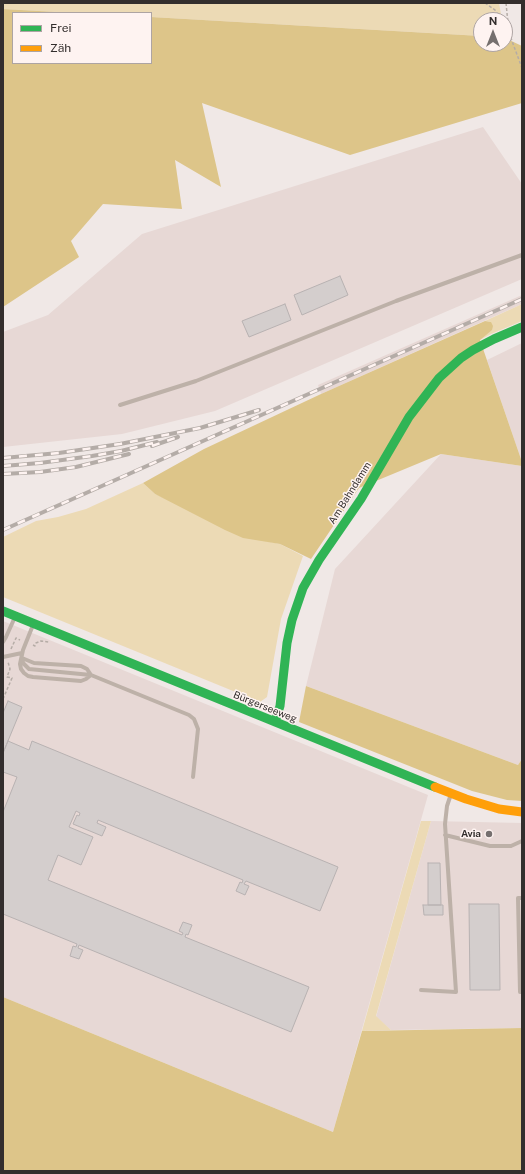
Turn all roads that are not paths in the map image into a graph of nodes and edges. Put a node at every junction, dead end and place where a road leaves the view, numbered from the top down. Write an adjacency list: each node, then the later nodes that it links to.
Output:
1 (522, 255): 3 (lane)
2 (522, 327): 11 (street, Am Bahndamm)
3 (120, 405)
4 (3, 611): 5 (street, Bürgerseeweg)
5 (15, 616): 6 (street, Bürgerseeweg); 7 (lane)
6 (34, 624): 8 (lane); 11 (street, Bürgerseeweg)
7 (3, 642)
8 (22, 656): 9 (lane); 10 (lane); 10 (lane); 10 (lane)
9 (3, 657)
10 (91, 675): 12 (lane)
11 (274, 722): 13 (street, Bürgerseeweg)
12 (193, 777)
13 (451, 794): 14 (street, Bürgerseeweg); 15 (lane)
14 (522, 812)
15 (445, 835): 16 (lane); 18 (lane)
16 (522, 841)
17 (522, 898): 19 (lane)
18 (421, 990)
19 (522, 992)

